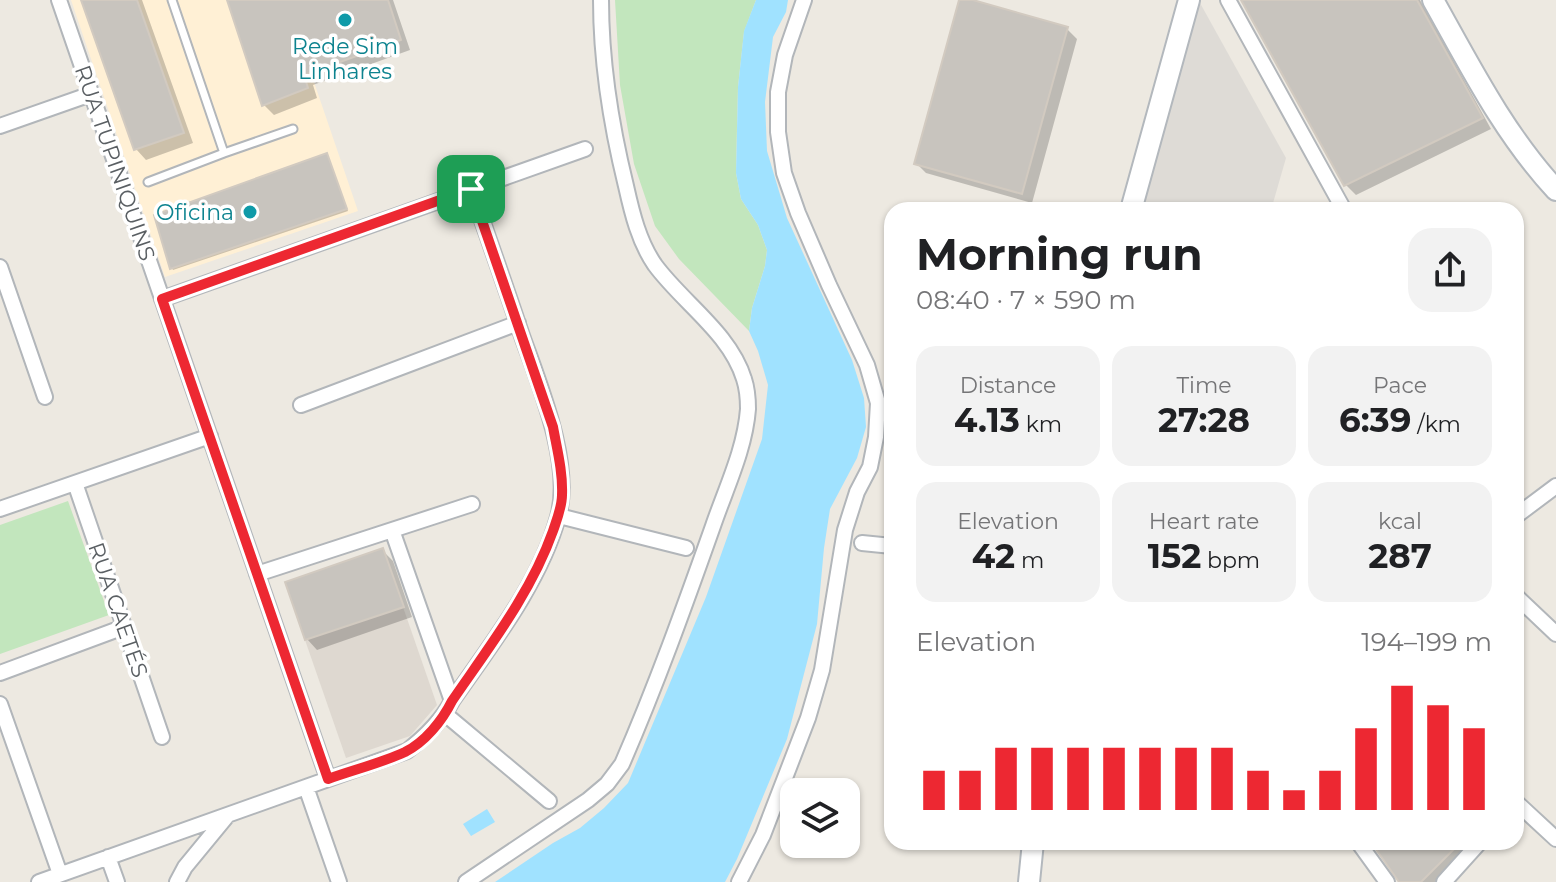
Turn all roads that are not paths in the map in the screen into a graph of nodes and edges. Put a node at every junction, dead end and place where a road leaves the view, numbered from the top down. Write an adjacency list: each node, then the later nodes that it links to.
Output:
1 (59, 0): 8 (street, RUA TUPINIQUINS)
2 (172, 0): 12 (lane)
3 (601, 0): 57 (street)
4 (804, 0): 58 (street)
5 (1189, 0): 16 (main road)
6 (1228, 0): 17 (street)
7 (1433, 0): 15 (main road)
8 (91, 94): 9 (street); 19 (street, RUA TUPINIQUINS)
9 (0, 126)
10 (293, 129): 12 (lane)
11 (585, 149): 14 (street)
12 (224, 153): 13 (lane)
13 (148, 182)
14 (471, 189): 19 (street); 20 (street)
15 (1556, 190)
16 (1133, 202)
17 (1340, 202)
18 (0, 267): 21 (street)
19 (162, 299): 23 (street, RUA TUPINIQUINS)
20 (518, 323): 22 (street); 29 (street)
21 (45, 397)
22 (301, 405)
23 (210, 436): 24 (street); 34 (street, RUA TUPINIQUINS)
24 (75, 483): 27 (street); 36 (street, RUA CAETÉS)
25 (1556, 486): 28 (street)
26 (472, 504): 30 (street)
27 (0, 509)
28 (1524, 510)
29 (559, 516): 33 (street); 40 (street)
30 (392, 530): 34 (street); 40 (street)
31 (862, 543): 32 (street)
32 (884, 545)
33 (686, 548)
34 (257, 574): 42 (street, RUA TUPINIQUINS)
35 (1524, 604): 37 (street)
36 (124, 627): 38 (street); 41 (street, RUA CAETÉS)
37 (1556, 634)
38 (0, 673)
39 (0, 704): 52 (street)
40 (448, 708): 42 (street); 44 (street)
41 (162, 737)
42 (328, 779): 43 (street)
43 (306, 787): 46 (street); 56 (street)
44 (549, 801)
45 (1524, 809): 47 (street)
46 (227, 816): 51 (street); 55 (street)
47 (1556, 839)
48 (1032, 850): 59 (main road)
49 (1364, 850): 60 (street)
50 (1473, 850): 61 (street)
51 (108, 857): 52 (street); 54 (street)
52 (60, 874): 53 (street)
53 (39, 882)
54 (117, 882)
55 (177, 882)
56 (339, 882)
57 (466, 882)
58 (739, 882)
59 (1029, 882)
60 (1387, 882)
61 (1444, 882)

